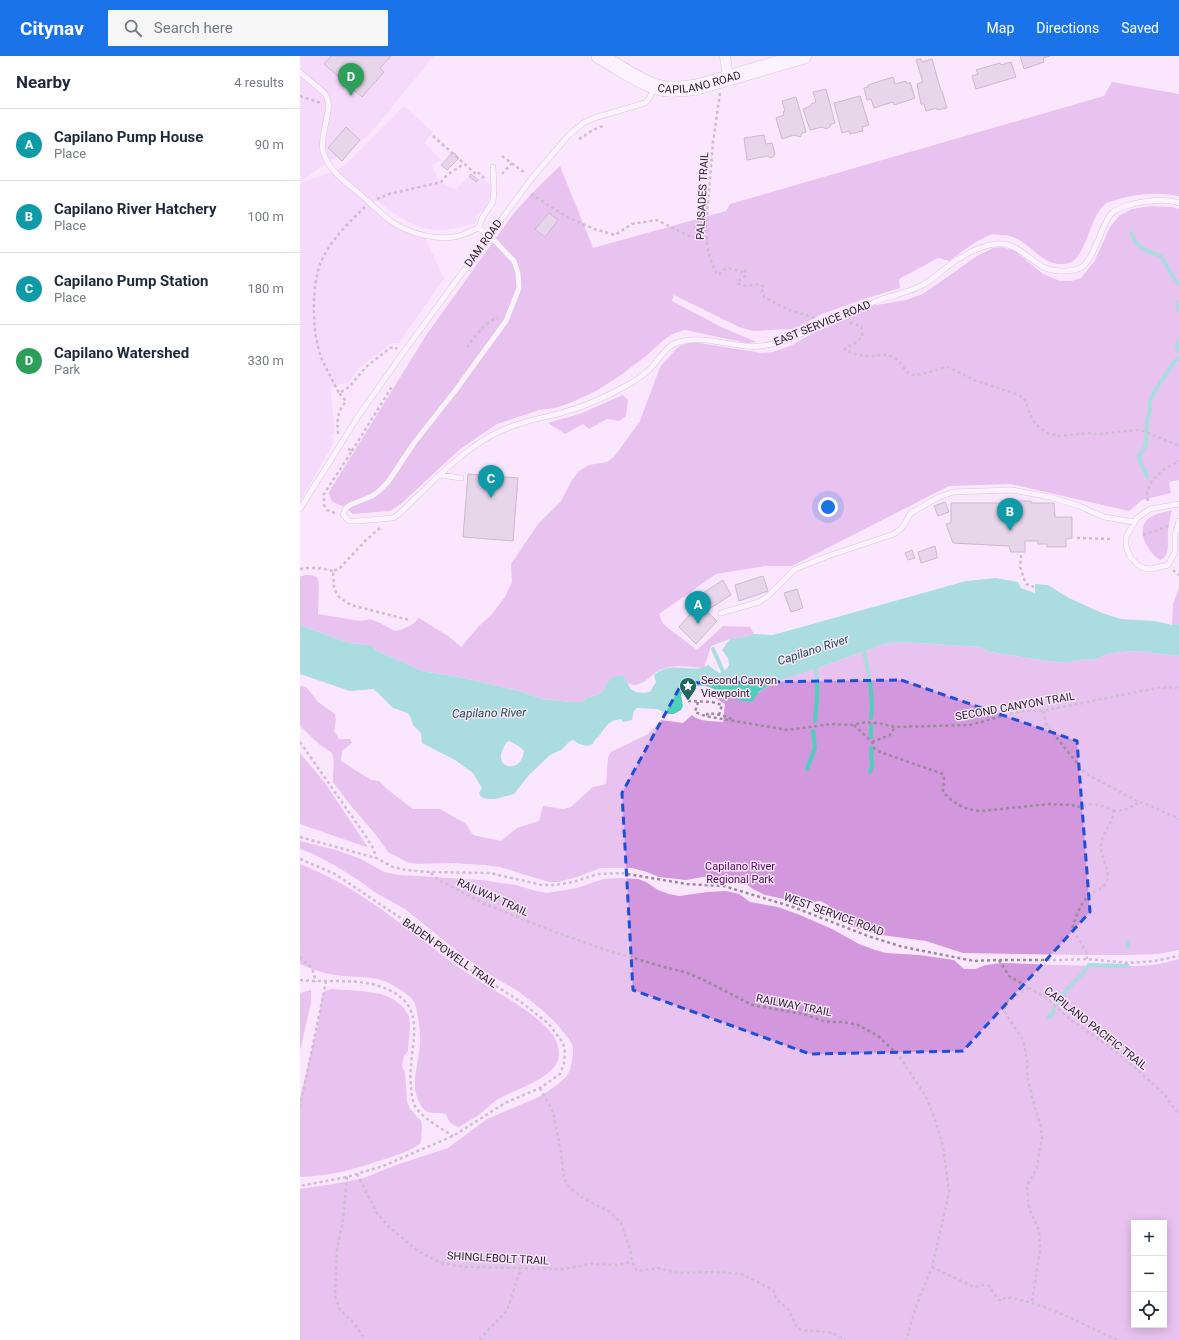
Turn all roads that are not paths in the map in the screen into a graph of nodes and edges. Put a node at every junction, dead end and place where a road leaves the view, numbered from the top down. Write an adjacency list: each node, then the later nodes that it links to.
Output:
1 (599, 56): 6 (main road, CAPILANO ROAD)
2 (725, 56): 5 (street)
3 (804, 56): 5 (main road, CAPILANO ROAD)
4 (300, 72): 9 (lane)
5 (728, 78): 6 (main road, CAPILANO ROAD)
6 (654, 87): 10 (lane, DAM ROAD)
7 (492, 167): 9 (lane)
8 (1179, 203): 11 (lane, EAST SERVICE ROAD)
9 (479, 228): 10 (lane)
10 (488, 236): 11 (lane, EAST SERVICE ROAD); 14 (lane, DAM ROAD)
11 (440, 475): 12 (lane)
12 (460, 478)
13 (1179, 504): 16 (lane)
14 (300, 509)
15 (1179, 521): 16 (lane)
16 (1134, 522): 17 (lane)
17 (721, 613)

